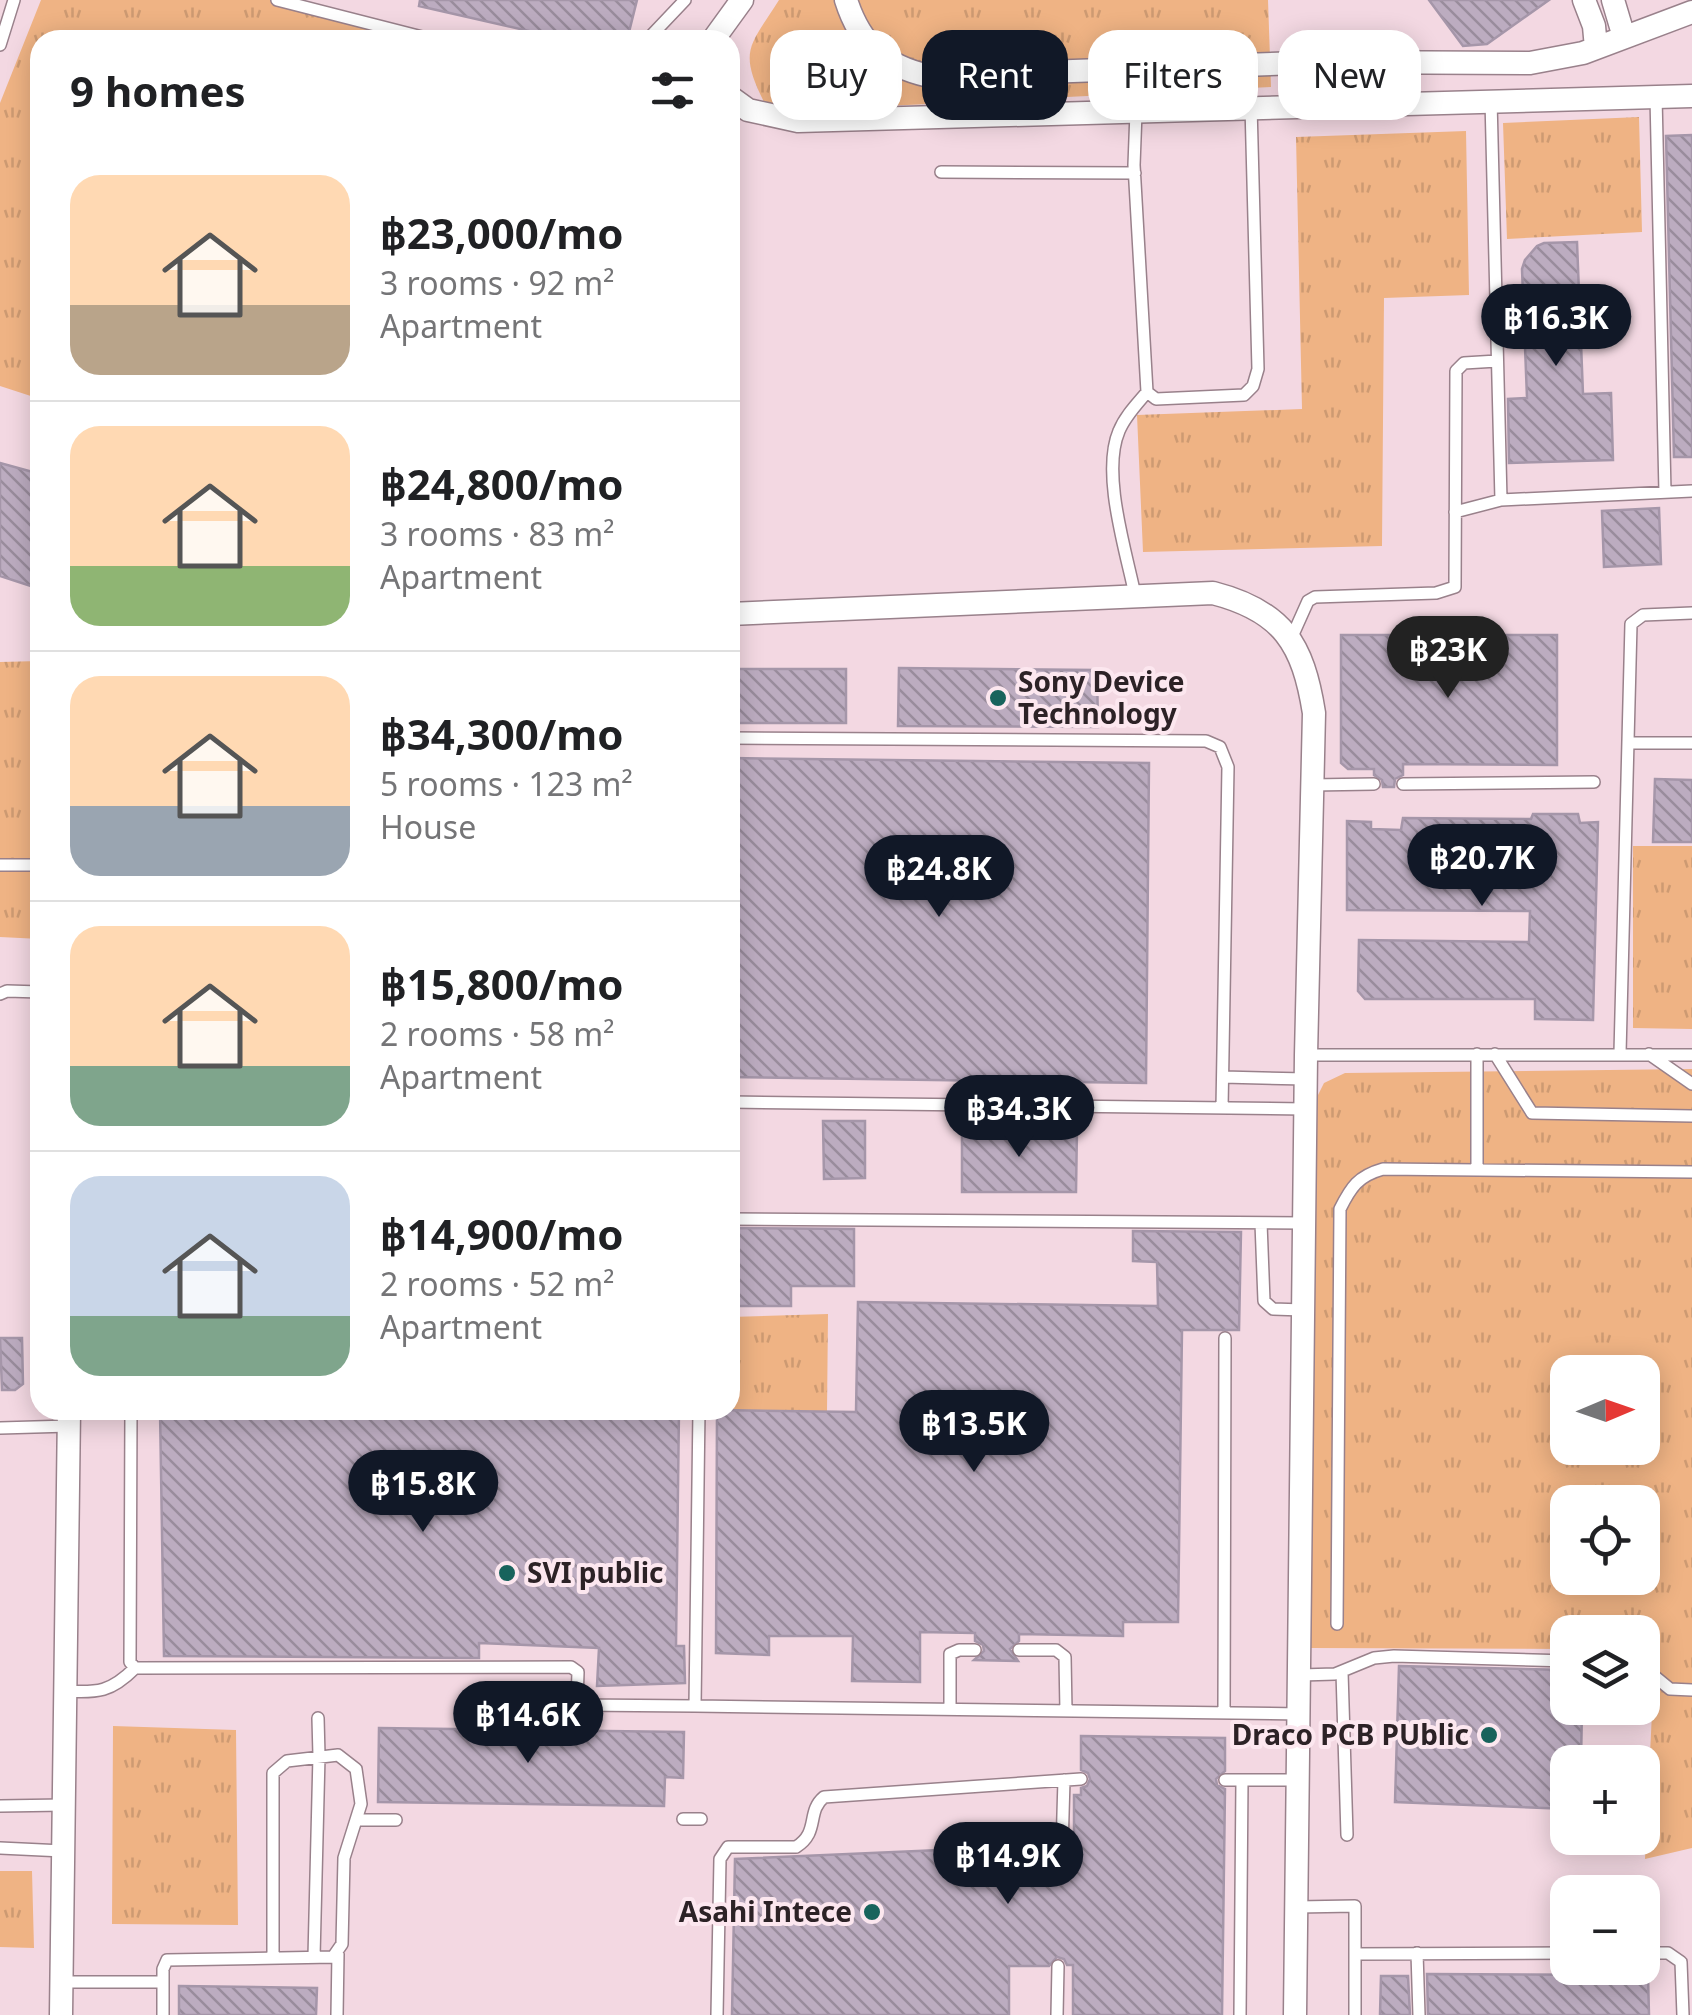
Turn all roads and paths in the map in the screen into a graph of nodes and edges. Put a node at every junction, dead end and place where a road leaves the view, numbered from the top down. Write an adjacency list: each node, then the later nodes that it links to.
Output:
1 (14, 0): 13 (lane)
2 (278, 0): 9 (lane)
3 (685, 0): 10 (lane)
4 (742, 0): 11 (street)
5 (846, 0): 16 (street)
6 (1584, 0): 14 (street)
7 (1613, 0): 12 (street)
8 (1692, 12): 12 (street)
9 (395, 30)
10 (656, 30)
11 (721, 30)
12 (1624, 37): 14 (street)
13 (0, 45)
14 (1596, 48): 15 (street)
15 (1068, 72)
16 (922, 75)
17 (1692, 96): 18 (street)
18 (1656, 97): 19 (street); 31 (lane)
19 (1491, 100): 23 (street); 29 (lane)
20 (740, 104): 22 (street)
21 (1068, 116): 26 (street)
22 (922, 118)
23 (1258, 118)
24 (1213, 120): 26 (street)
25 (1252, 120): 30 (lane)
26 (1135, 124): 27 (lane)
27 (1135, 169): 28 (lane); 30 (lane)
28 (941, 172)
29 (1498, 360): 33 (lane); 34 (lane)
30 (1146, 392): 35 (lane)
31 (1665, 492): 32 (lane); 33 (lane)
32 (1692, 492)
33 (1501, 500): 34 (lane)
34 (1455, 512): 38 (lane)
35 (1135, 595): 36 (street); 38 (street)
36 (740, 614)
37 (1692, 614): 40 (lane)
38 (1291, 639): 45 (street)
39 (740, 738): 56 (lane)
40 (1629, 743): 41 (lane); 52 (lane)
41 (1692, 743)
42 (1594, 782): 44 (lane)
43 (1374, 784): 45 (lane)
44 (1404, 784)
45 (1312, 785): 55 (street)
46 (0, 865): 47 (lane)
47 (30, 865)
48 (30, 991): 49 (lane)
49 (0, 994)
50 (1477, 1054): 51 (lane); 55 (lane); 62 (lane)
51 (1495, 1054): 52 (lane); 61 (lane)
52 (1620, 1054): 53 (lane)
53 (1649, 1054): 54 (lane); 57 (lane)
54 (1692, 1055)
55 (1306, 1067): 56 (lane); 60 (street)
56 (1222, 1077): 59 (lane)
57 (1692, 1084)
58 (740, 1102): 59 (lane)
59 (1222, 1108): 60 (lane)
60 (1305, 1108): 66 (street)
61 (1692, 1116)
62 (1477, 1170): 63 (lane); 74 (lane)
63 (1692, 1172)
64 (740, 1220): 65 (lane)
65 (1262, 1223): 66 (lane); 67 (lane)
66 (1304, 1223): 67 (street)
67 (1304, 1310): 80 (street)
68 (1225, 1338): 87 (lane)
69 (55, 1420): 73 (lane)
70 (69, 1420): 83 (street)
71 (131, 1420): 78 (lane)
72 (699, 1420): 84 (lane)
73 (0, 1428)
74 (1337, 1624)
75 (975, 1650): 85 (lane)
76 (1019, 1650): 86 (lane)
77 (1550, 1660): 79 (lane)
78 (135, 1668): 83 (lane); 84 (lane)
79 (1342, 1672): 80 (lane); 102 (lane)
80 (1301, 1675): 88 (street)
81 (1660, 1681): 82 (lane)
82 (1692, 1690)
83 (70, 1691): 96 (street)
84 (695, 1706): 85 (lane)
85 (950, 1709): 86 (lane)
86 (1066, 1710): 87 (lane)
87 (1224, 1713): 88 (lane)
88 (1301, 1714): 95 (street)
89 (318, 1718): 90 (lane)
90 (320, 1756): 100 (lane); 112 (lane); 113 (lane)
91 (1081, 1778): 92 (lane)
92 (1064, 1780): 104 (lane); 120 (lane)
93 (1225, 1780): 94 (lane)
94 (1242, 1780): 95 (lane); 122 (lane)
95 (1299, 1780): 106 (street)
96 (64, 1805): 97 (lane); 105 (street)
97 (1, 1806)
98 (683, 1819): 99 (lane)
99 (701, 1819)
100 (358, 1820): 101 (lane); 110 (lane)
101 (396, 1820)
102 (1347, 1834)
103 (0, 1848): 105 (lane)
104 (1062, 1848)
105 (63, 1851): 115 (street)
106 (1297, 1906): 111 (lane); 123 (street)
107 (1418, 1953): 108 (lane); 111 (lane); 125 (lane)
108 (1550, 1953)
109 (1660, 1953): 126 (lane)
110 (338, 1954): 113 (lane); 119 (lane)
111 (1356, 1954): 124 (lane)
112 (273, 1957): 113 (lane); 116 (lane)
113 (314, 1957)
114 (1058, 1966): 121 (lane)
115 (64, 1982): 116 (lane); 117 (street)
116 (163, 1982): 118 (lane)
117 (61, 2015)
118 (163, 2015)
119 (337, 2015)
120 (717, 2015)
121 (1058, 2015)
122 (1240, 2015)
123 (1296, 2015)
124 (1355, 2015)
125 (1419, 2015)
126 (1682, 2015)

